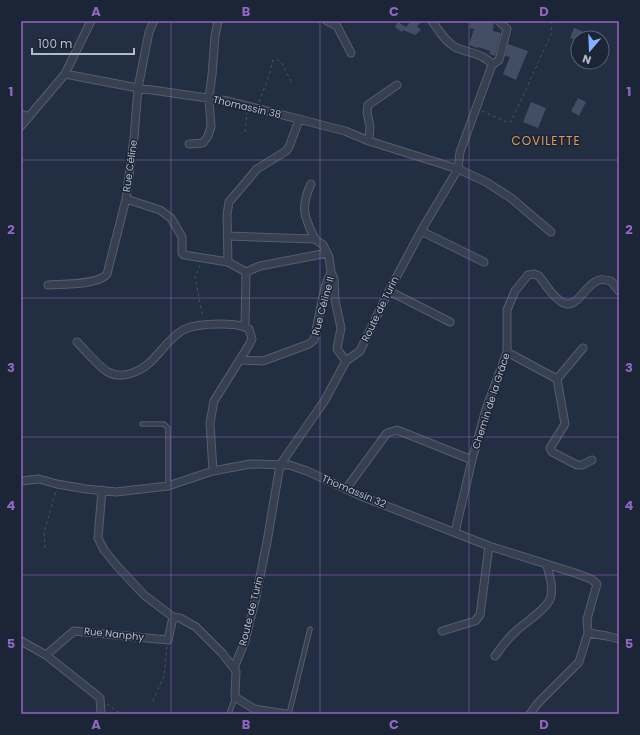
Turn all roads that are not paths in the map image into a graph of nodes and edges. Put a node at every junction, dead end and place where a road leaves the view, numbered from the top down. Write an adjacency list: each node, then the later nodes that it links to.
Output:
1 (91, 21): 9 (street)
2 (154, 21): 11 (street, Rue Céline)
3 (218, 21): 12 (street)
4 (327, 21): 7 (street)
5 (432, 21): 8 (street)
6 (499, 21): 8 (street, Route de Turin)
7 (351, 53)
8 (492, 64): 19 (street, Route de Turin)
9 (65, 74): 11 (street, Thomassin 38); 14 (street)
10 (396, 85): 17 (street)
11 (138, 88): 12 (street, Thomassin 38); 21 (street, Rue Céline)
12 (209, 98): 15 (street, Thomassin 38); 18 (street)
13 (21, 114): 14 (street)
14 (29, 117): 16 (street)
15 (299, 120): 17 (street, Thomassin 38); 24 (street)
16 (21, 126)
17 (369, 141): 19 (street, Thomassin 38)
18 (189, 144)
19 (458, 169): 22 (street, Route de Turin); 23 (street, Thomassin 38)
20 (311, 184): 25 (street, Rue Céline II)
21 (126, 199): 27 (street, Rue Céline); 31 (street)
22 (421, 231): 28 (street); 32 (street, Route de Turin)
23 (551, 232)
24 (227, 236): 25 (street); 27 (street)
25 (315, 239): 26 (street, Rue Céline II)
26 (327, 253): 29 (street); 30 (street, Rue Céline II)
27 (228, 262): 29 (street, Rue Céline)
28 (484, 262)
29 (246, 272): 35 (street)
30 (331, 272): 39 (street, Rue Céline II); 40 (street)
31 (48, 285)
32 (388, 291): 34 (street); 40 (street, Route de Turin)
33 (619, 291): 38 (street, Chemin de la Grâce)
34 (450, 322)
35 (245, 327): 36 (street); 39 (street)
36 (77, 342)
37 (583, 348): 41 (street)
38 (507, 352): 41 (street); 43 (street, Chemin de la Grâce)
39 (240, 360): 46 (street)
40 (346, 361): 45 (street, Route de Turin)
41 (557, 379): 44 (street)
42 (142, 424): 48 (lane)
43 (472, 460): 49 (street); 51 (street, Chemin de la Grâce)
44 (592, 460)
45 (280, 466): 46 (street, Thomassin 32); 49 (street, Thomassin 32); 62 (street, Route de Turin)
46 (213, 470): 48 (street, Thomassin 32)
47 (21, 481): 50 (street, Thomassin 32)
48 (168, 486): 50 (street, Thomassin 32)
49 (346, 489): 51 (street, Thomassin 32)
50 (102, 490): 54 (street)
51 (455, 532): 52 (street, Thomassin 32)
52 (490, 546): 53 (street, Thomassin 32); 56 (street)
53 (547, 565): 57 (street, Thomassin 32); 61 (street)
54 (173, 617): 60 (street, Rue Nanphy); 62 (street)
55 (310, 629): 67 (lane)
56 (442, 631)
57 (588, 633): 58 (street); 68 (street)
58 (619, 639)
59 (21, 641): 60 (street)
60 (46, 655): 64 (street)
61 (495, 656)
62 (234, 668): 63 (street)
63 (235, 696): 65 (lane); 66 (street)
64 (101, 714)
65 (229, 714)
66 (286, 714)
67 (289, 714)
68 (530, 714)

